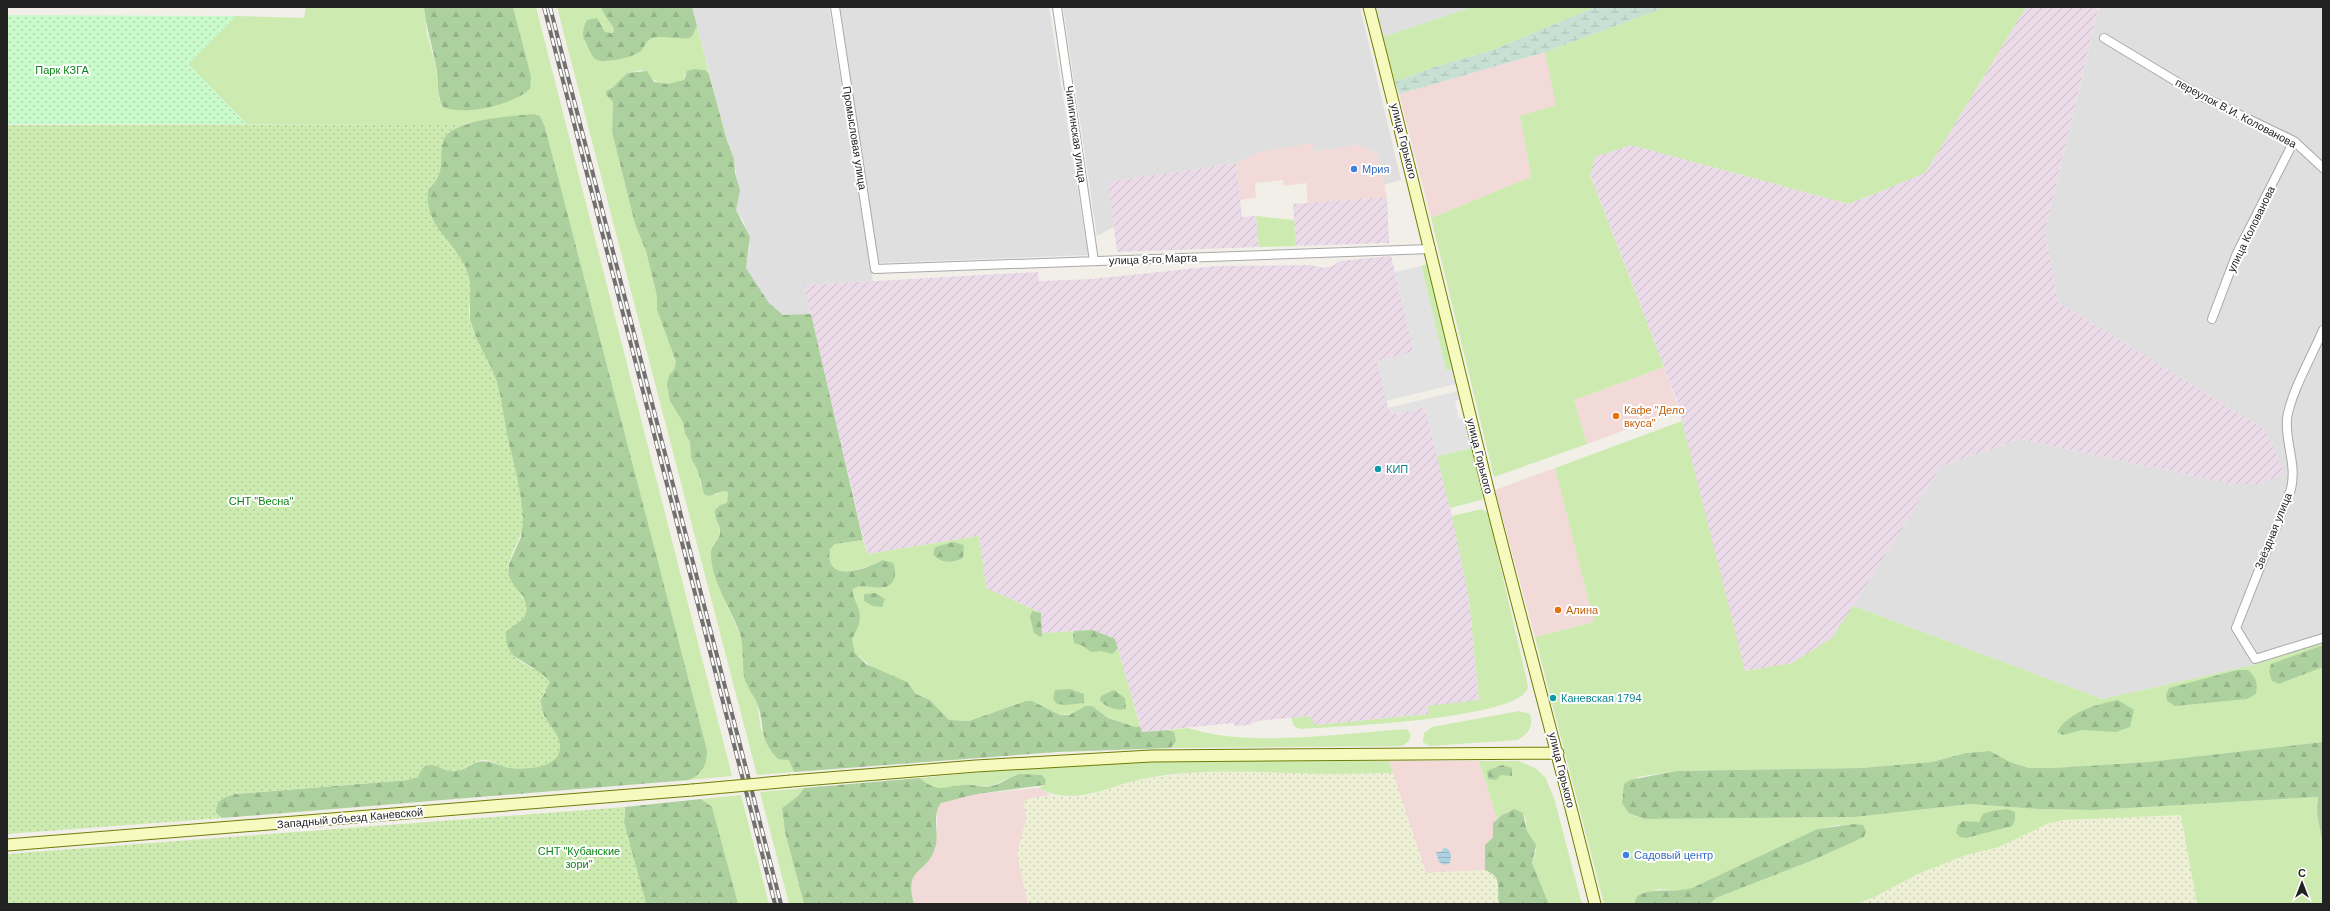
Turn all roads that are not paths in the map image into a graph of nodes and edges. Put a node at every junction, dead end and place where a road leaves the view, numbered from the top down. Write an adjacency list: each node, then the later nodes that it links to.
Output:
1 (835, 7): 9 (street, Промысловая улица)
2 (1057, 7): 8 (street, Чипигинская улица)
3 (1369, 7): 7 (main road, улица Горького)
4 (2104, 38): 5 (street, переулок В.И. Колованова)
5 (2294, 141): 6 (street, переулок В.И. Колованова); 10 (street, улица Колованова)
6 (2323, 168)
7 (1431, 249): 8 (street, улица 8-го Марта); 13 (main road, улица Горького)
8 (1094, 261): 9 (street, улица 8-го Марта)
9 (875, 269)
10 (2212, 319)
11 (2323, 330): 12 (street, Звёздная улица)
12 (2323, 638)
13 (1558, 753): 14 (main road, Западный объезд Каневской, bridge); 15 (main road, улица Горького)
14 (7, 845)
15 (1595, 904)

